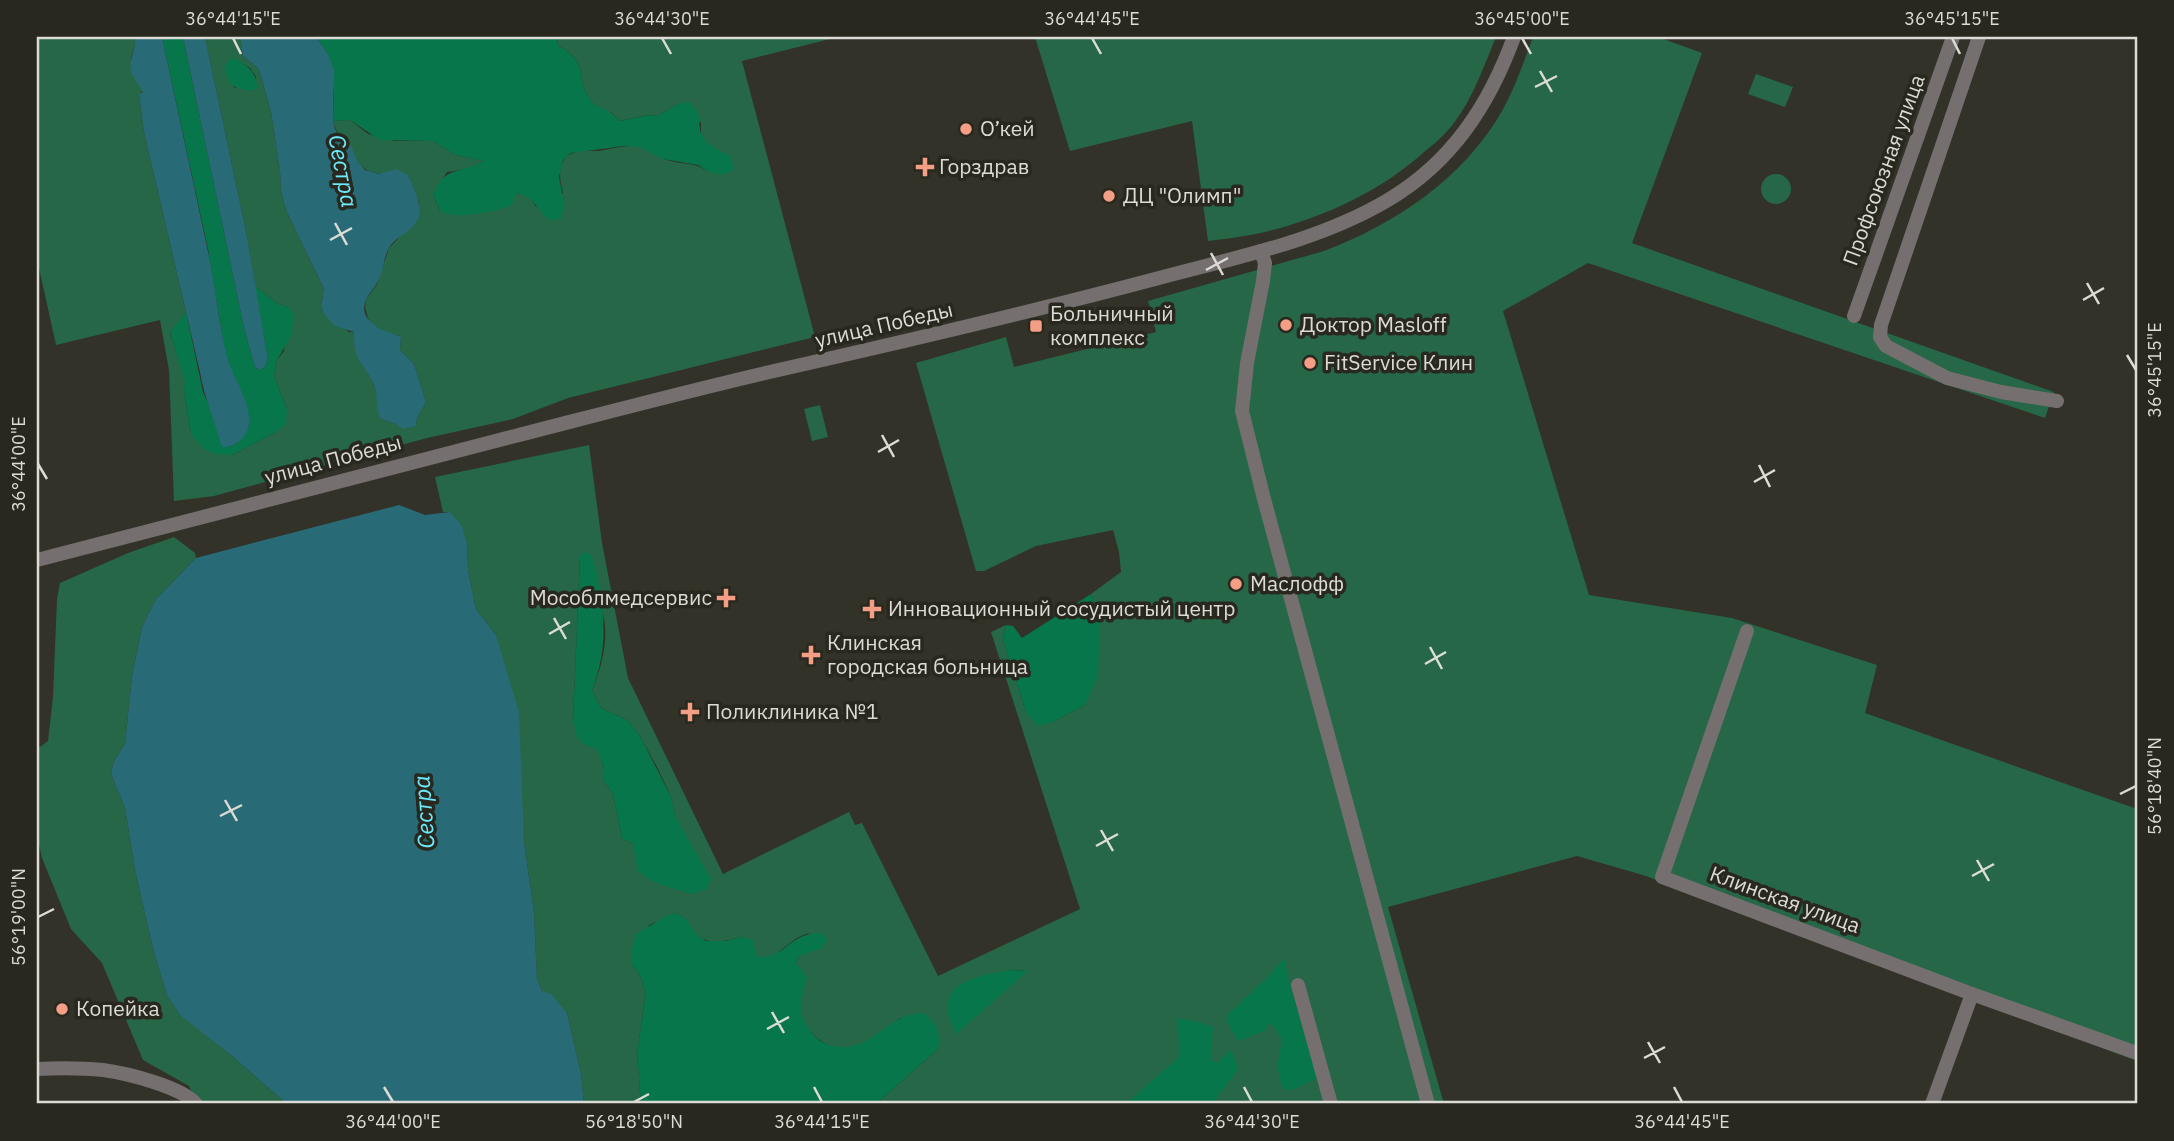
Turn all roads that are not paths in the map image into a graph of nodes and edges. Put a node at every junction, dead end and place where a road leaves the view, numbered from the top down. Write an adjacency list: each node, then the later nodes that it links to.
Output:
1 (1514, 37): 4 (street, улица Победы)
2 (1953, 37): 5 (street, Профсоюзная улица)
3 (1979, 37): 6 (street)
4 (1261, 251): 7 (street, улица Победы); 15 (street)
5 (1854, 317)
6 (2057, 401)
7 (37, 560)
8 (1747, 631): 10 (street, Клинская улица)
9 (1298, 985): 14 (street)
10 (1972, 994): 11 (street, Клинская улица); 16 (street)
11 (2137, 1053)
12 (37, 1069): 13 (street)
13 (196, 1104)
14 (1331, 1104)
15 (1428, 1104)
16 (1932, 1104)

